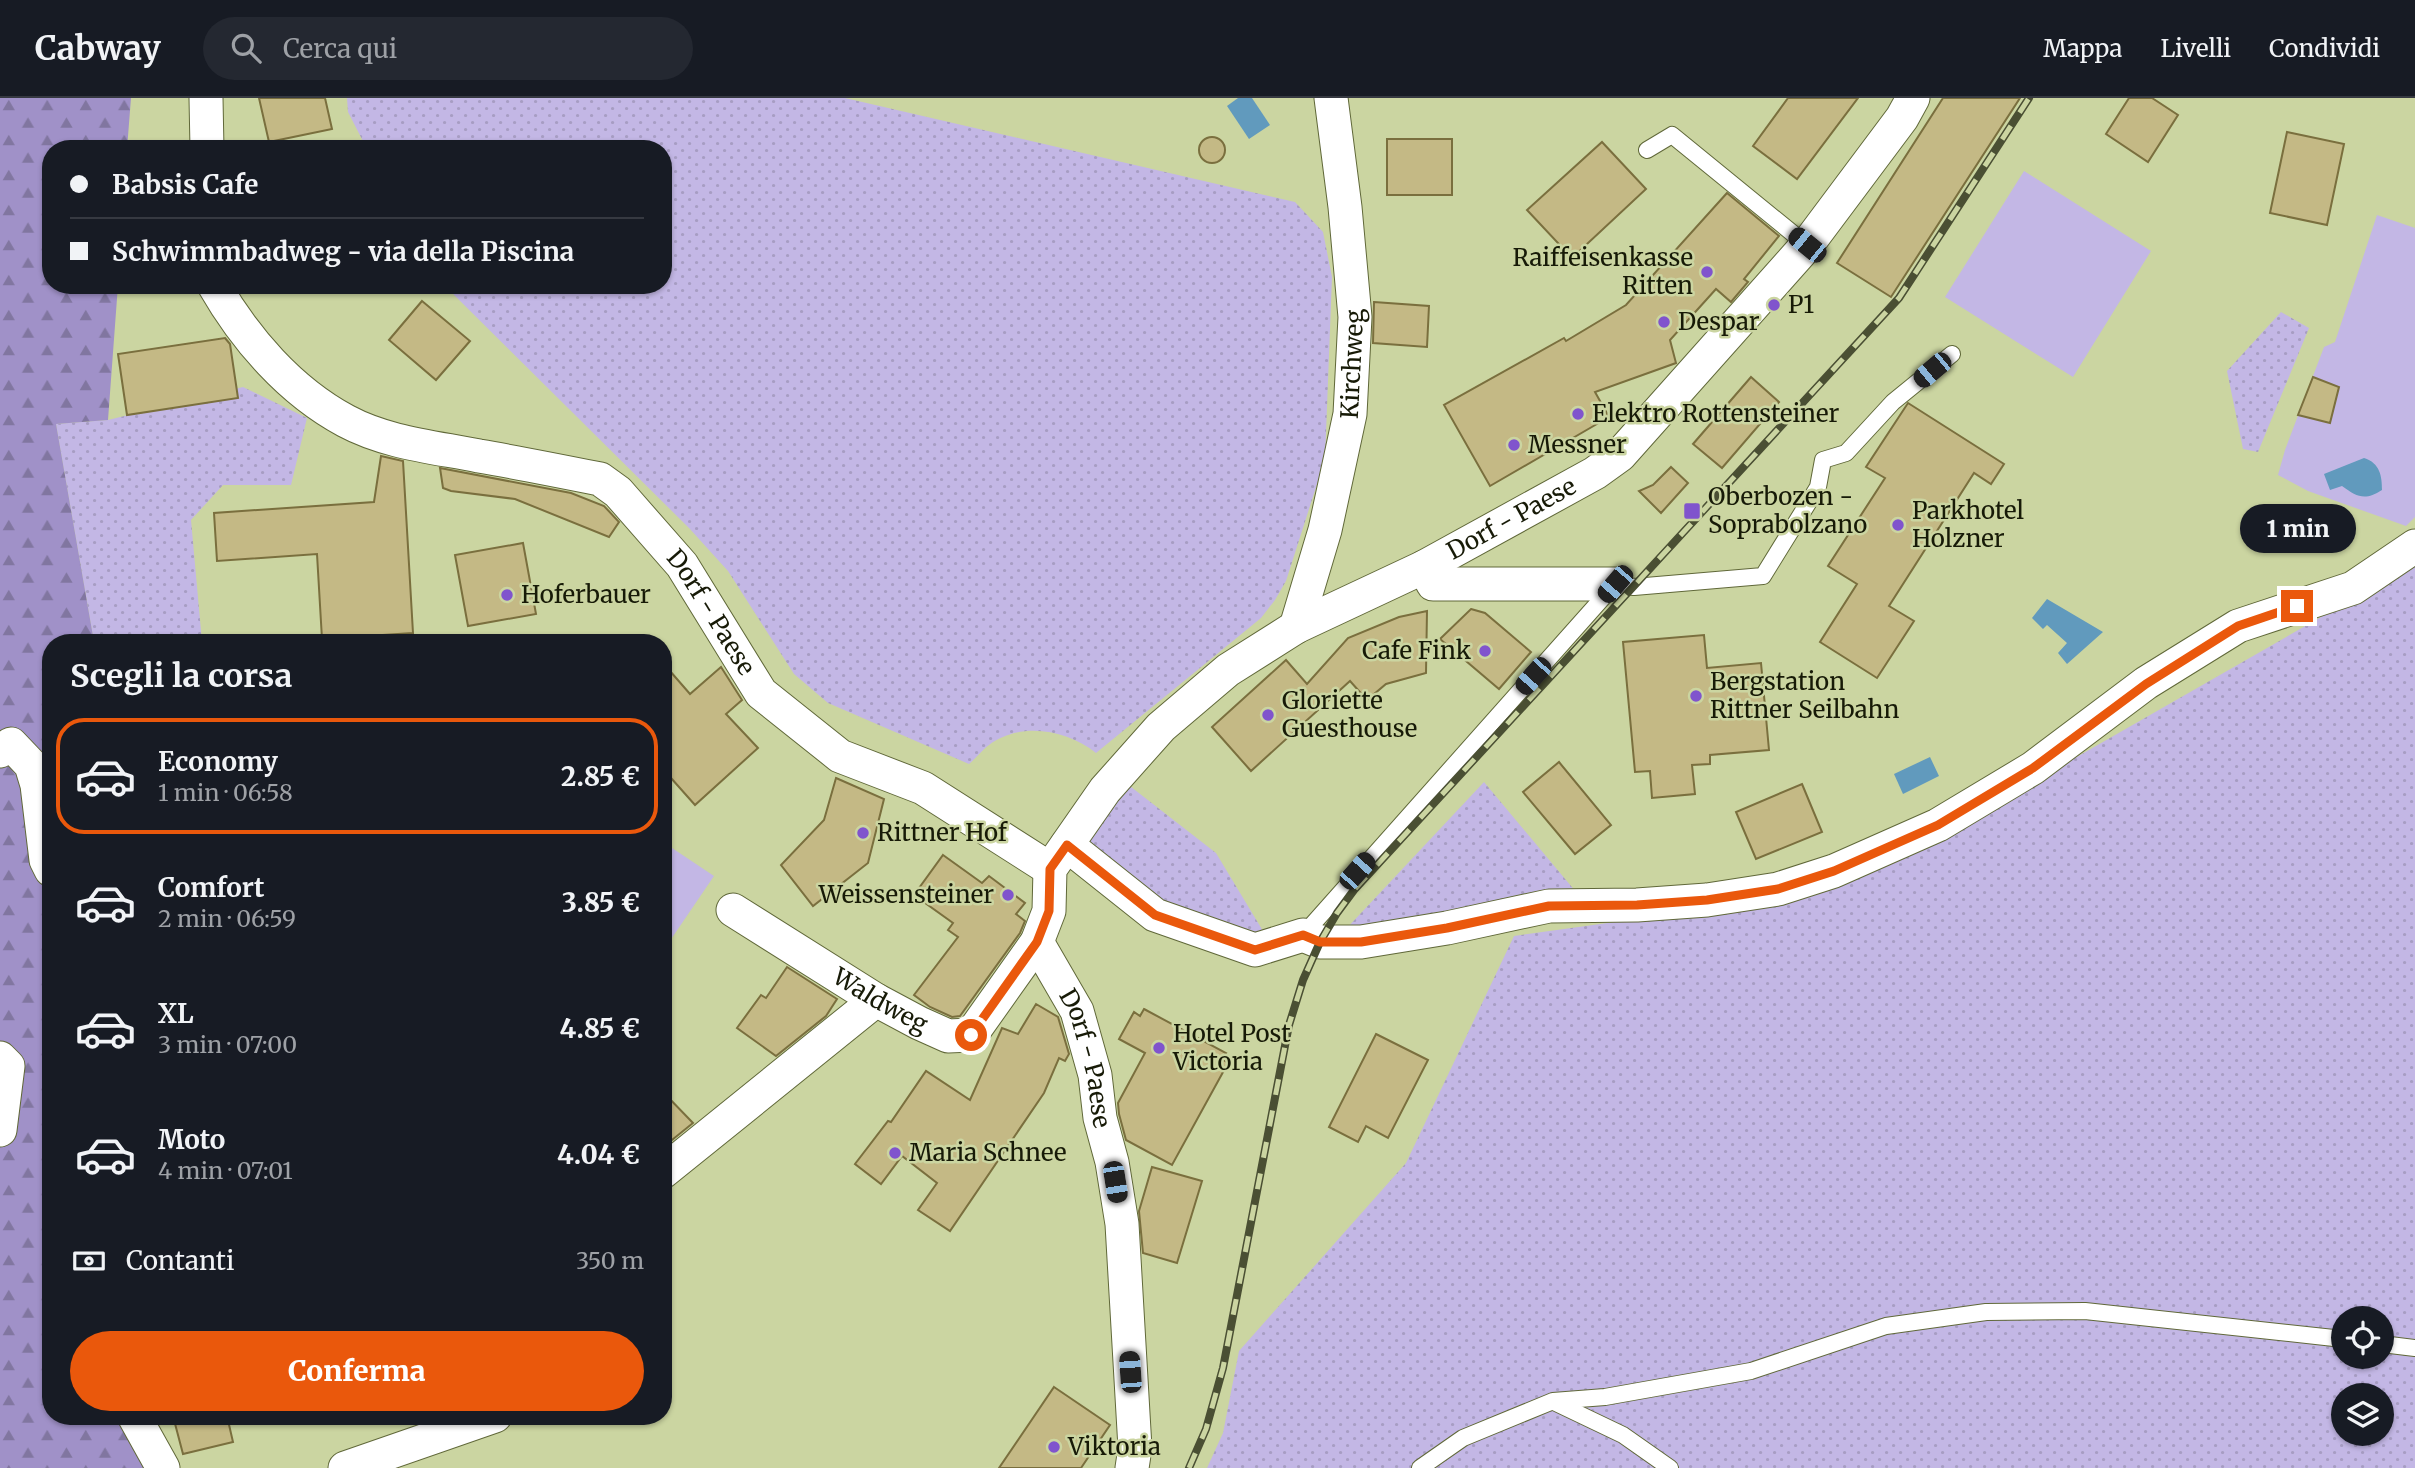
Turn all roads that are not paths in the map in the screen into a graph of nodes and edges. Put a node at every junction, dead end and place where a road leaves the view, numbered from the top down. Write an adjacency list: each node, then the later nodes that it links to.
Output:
1 (206, 98): 4 (street)
2 (1331, 98): 12 (street, Kirchweg)
3 (1913, 98): 6 (street, Dorf - Paese)
4 (206, 140)
5 (1647, 150): 6 (lane)
6 (1807, 245): 10 (street, Dorf - Paese)
7 (219, 294): 15 (street, Dorf - Paese)
8 (1952, 354): 11 (lane)
9 (2415, 546): 17 (street)
10 (1424, 567): 11 (street); 12 (street, Dorf - Paese)
11 (1615, 584): 17 (lane)
12 (1296, 626): 15 (street, Dorf - Paese)
13 (0, 751): 14 (street)
14 (42, 827)
15 (1058, 857): 17 (street); 18 (street)
16 (733, 910): 19 (street, Waldweg)
17 (1303, 935)
18 (1037, 942): 19 (street, Waldweg); 31 (street, Dorf - Paese)
19 (876, 1000): 22 (street)
20 (0, 1058): 21 (street)
21 (0, 1130)
22 (672, 1165)
23 (2331, 1338): 26 (lane)
24 (2394, 1345): 25 (lane)
25 (2415, 1348)
26 (1553, 1401): 32 (lane); 33 (lane)
27 (139, 1425): 29 (street)
28 (469, 1425): 30 (street)
29 (163, 1468)
30 (345, 1468)
31 (1132, 1468)
32 (1420, 1468)
33 (1670, 1468)

